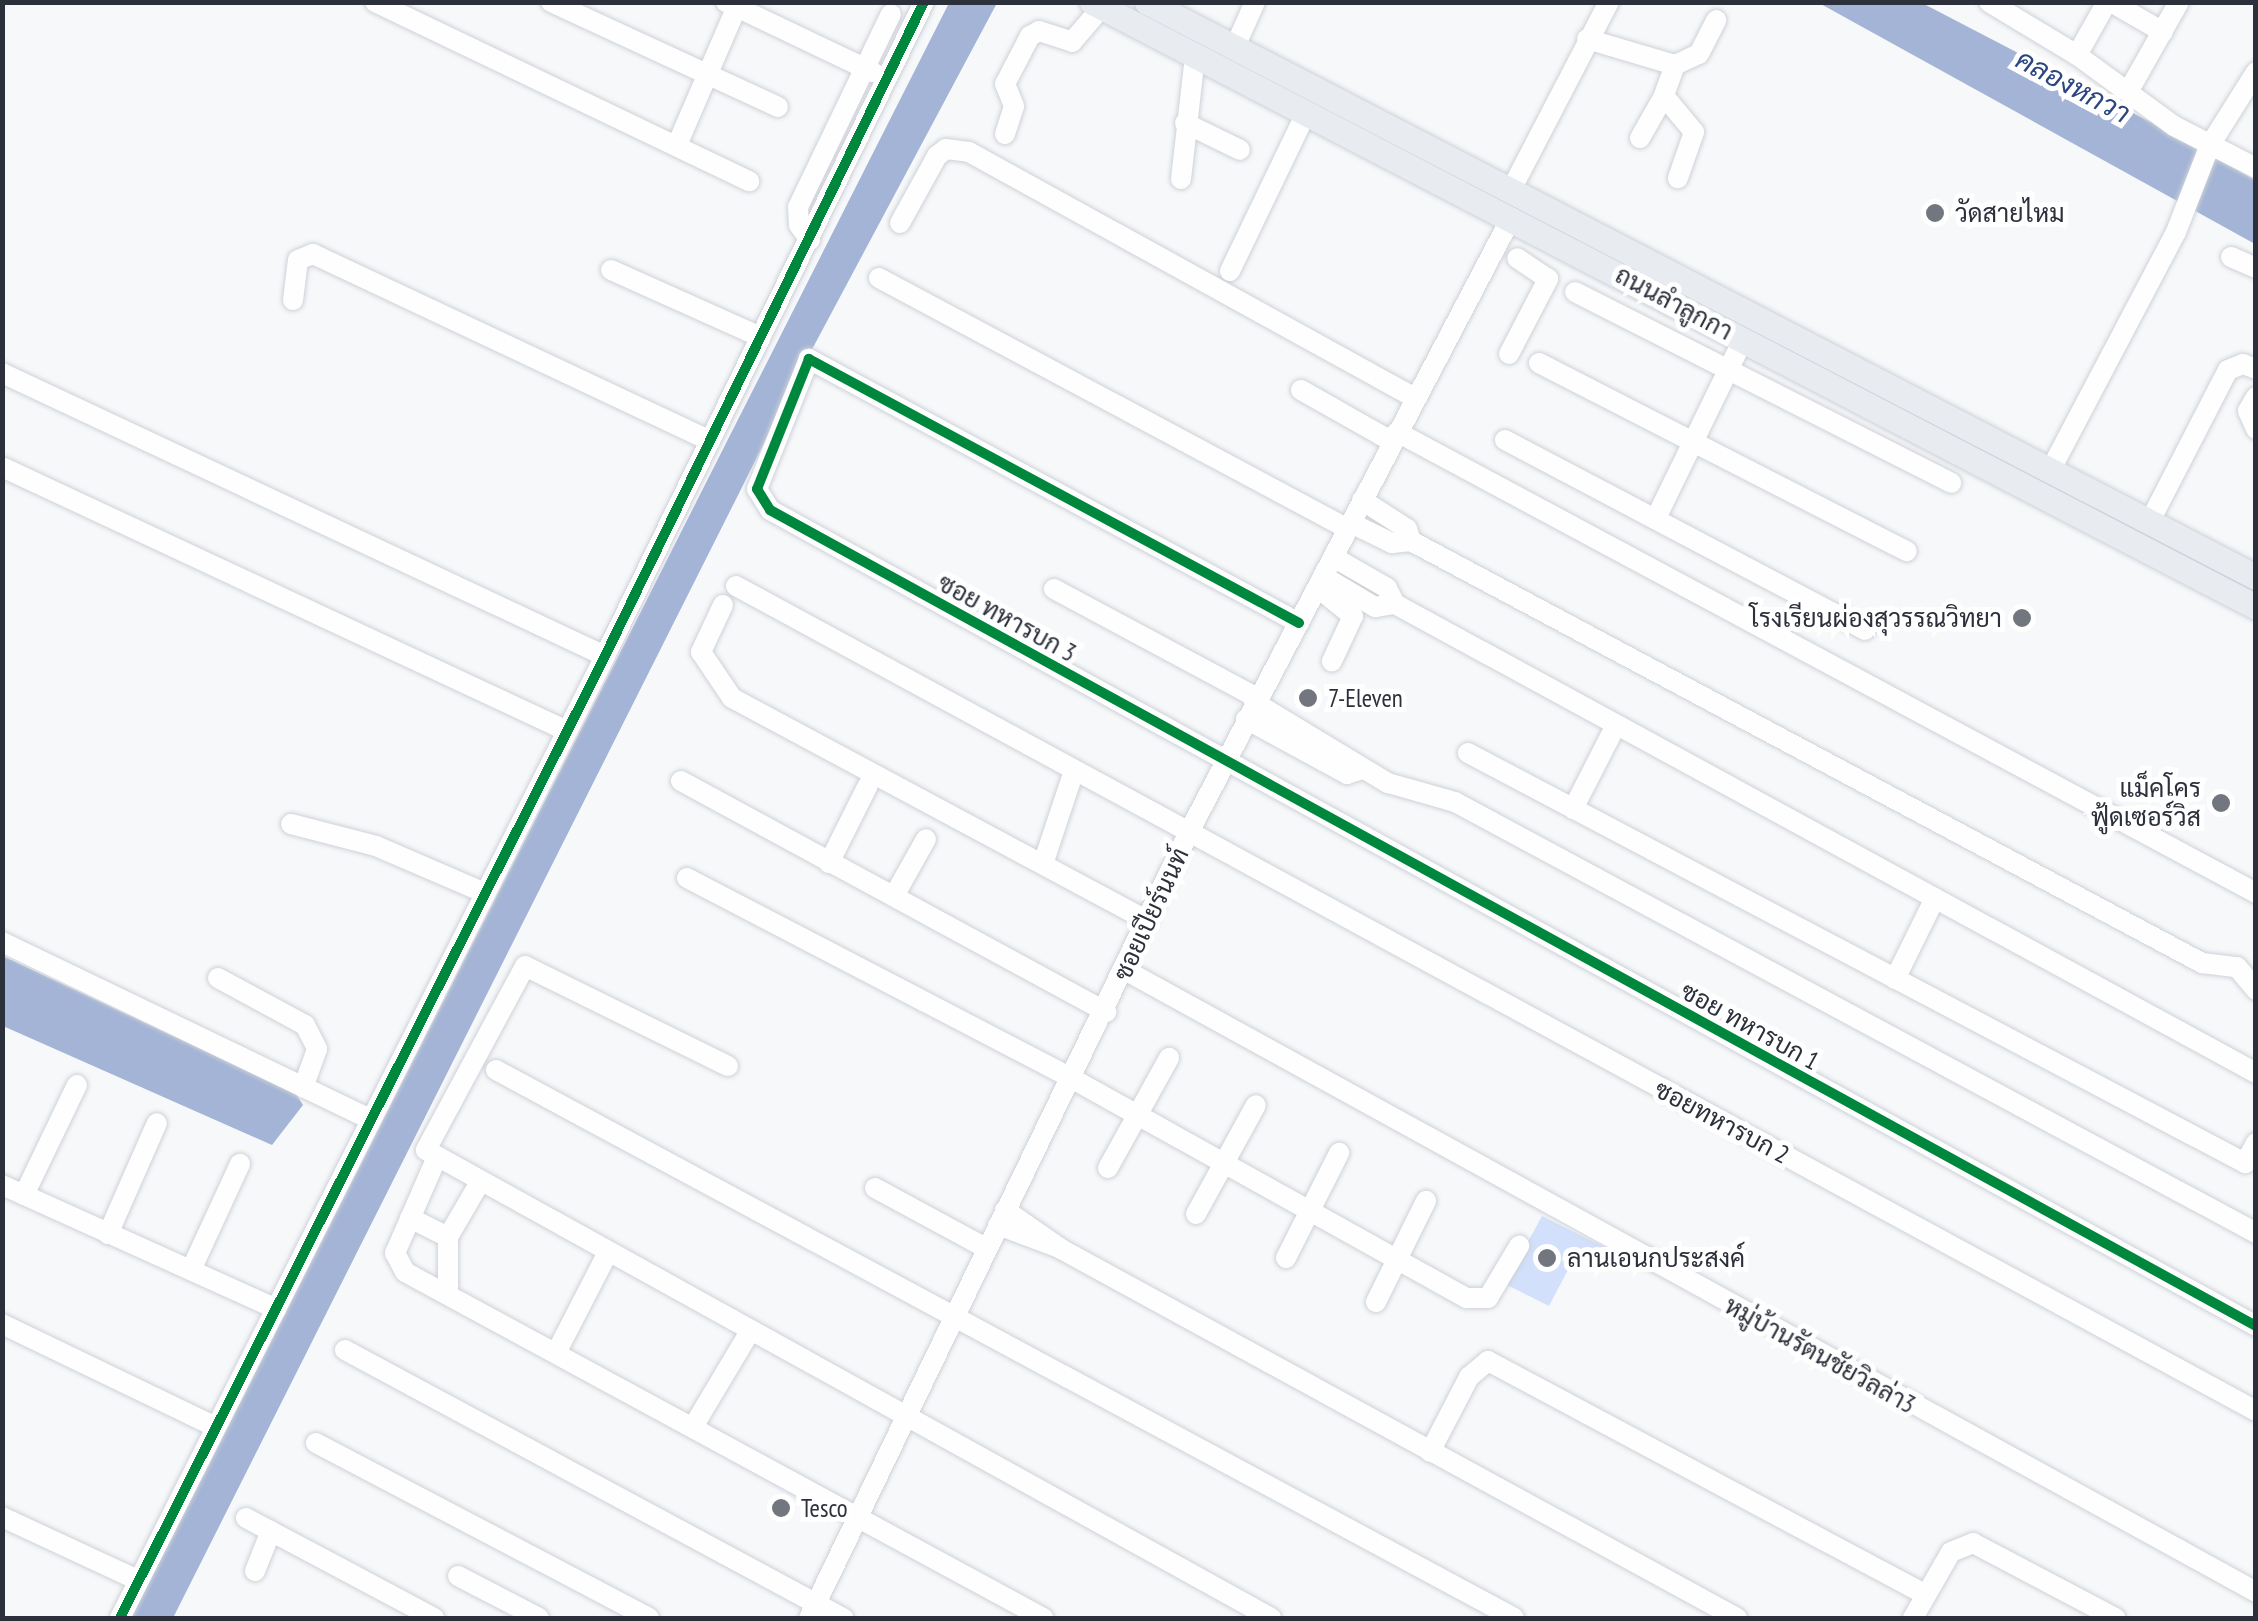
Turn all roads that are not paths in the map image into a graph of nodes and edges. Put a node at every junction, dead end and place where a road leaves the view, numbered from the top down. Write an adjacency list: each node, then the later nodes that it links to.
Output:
1 (375, 2): 31 (street)
2 (551, 2): 22 (street)
3 (924, 2): 23 (street)
4 (1147, 2): 16 (main road, ถนนลำลูกกา)
5 (1255, 2): 16 (street)
6 (1608, 2): 15 (street)
7 (1988, 2): 17 (street)
8 (2109, 2): 14 (street); 17 (street)
9 (2179, 2): 14 (street)
10 (734, 4): 20 (street); 22 (street)
11 (1096, 5): 18 (main road, ถนนลำลูกกา); 29 (street)
12 (891, 14): 20 (street)
13 (1716, 20): 19 (street)
14 (2163, 32): 24 (street)
15 (1586, 39): 19 (street); 38 (street)
16 (1234, 49): 38 (main road, ถนนลำลูกกา)
17 (2078, 55): 24 (street)
18 (1196, 57): 27 (main road, ถนนลำลูกกา); 28 (street)
19 (1675, 65): 25 (street)
20 (864, 68): 23 (street); 41 (street)
21 (2256, 72): 32 (street)
22 (707, 76): 26 (street); 31 (street)
23 (889, 80): 41 (street)
24 (2128, 92): 32 (street)
25 (1664, 96): 30 (street); 35 (street)
26 (778, 107)
27 (1306, 113): 39 (main road, ถนนลำลูกกา); 48 (street)
28 (1185, 123): 33 (street); 36 (street)
29 (1005, 134)
30 (1640, 138)
31 (677, 145): 37 (street)
32 (2208, 148): 34 (street); 69 (street)
33 (1240, 150)
34 (2256, 168)
35 (1678, 178)
36 (1180, 179)
37 (749, 181)
38 (1512, 190): 56 (main road, ถนนลำลูกกา)
39 (1510, 218): 42 (main road, ถนนลำลูกกา); 62 (street, ซอยเปียร์นนท์)
40 (900, 223): 62 (street)
41 (810, 240): 52 (street)
42 (1555, 240): 46 (street); 53 (main road, ถนนลำลูกกา)
43 (2231, 256): 45 (street)
44 (1517, 258): 46 (street)
45 (2256, 268)
46 (1541, 269): 54 (street)
47 (611, 270): 52 (street)
48 (1230, 271)
49 (880, 278): 74 (street)
50 (1575, 292): 58 (street)
51 (293, 300): 66 (street)
52 (762, 337): 66 (street)
53 (1744, 340): 56 (main road, ถนนลำลูกกา); 58 (street)
54 (1509, 354)
55 (1538, 362): 67 (street)
56 (1821, 366): 69 (main road, ถนนลำลูกกา); 82 (main road, ถนนลำลูกกา)
57 (2256, 369): 73 (street)
58 (1728, 370): 67 (street); 70 (street)
59 (2, 372): 85 (street)
60 (1301, 390): 64 (street)
61 (2256, 397): 63 (street)
62 (1416, 398): 64 (street, ซอยเปียร์นนท์)
63 (2256, 429)
64 (1395, 437): 71 (street, ซอยเปียร์นนท์); 103 (street)
65 (1505, 440): 72 (street)
66 (710, 441): 85 (street)
67 (1692, 443): 72 (street); 76 (street)
68 (2, 467): 89 (street)
69 (2050, 471): 73 (main road, ถนนลำลูกกา)
70 (1951, 483)
71 (1362, 500): 74 (street, ซอยเปียร์นนท์); 75 (street)
72 (1656, 518): 84 (street)
73 (2150, 521): 78 (main road, ถนนลำลูกกา)
74 (1350, 526): 75 (street); 77 (street, ซอยเปียร์นนท์)
75 (1411, 542): 111 (street)
76 (1907, 551)
77 (1324, 574): 83 (street, ซอยเปียร์นนท์); 86 (street); 88 (street)
78 (2256, 577)
79 (736, 586): 92 (street, ซอยทหารบก 2)
80 (1054, 590): 87 (street)
81 (723, 605): 100 (street)
82 (2256, 608)
83 (1299, 623): 87 (street, ซอยเปียร์นนท์); 91 (street, ซอย ทหารบก 3)
84 (1865, 630)
85 (604, 656): 89 (street)
86 (1332, 661)
87 (1252, 707): 91 (street, ซอยเปียร์นนท์); 139 (street)
88 (1616, 725): 95 (street); 105 (street)
89 (567, 731): 102 (street)
90 (1468, 753): 95 (street)
91 (1225, 761): 97 (street, ซอยเปียร์นนท์); 153 (street, ซอย ทหารบก 1)
92 (1074, 771): 97 (street, ซอยทหารบก 2); 100 (street)
93 (681, 782): 99 (street)
94 (868, 785): 99 (street)
95 (1573, 809): 110 (street)
96 (291, 824): 102 (street)
97 (1190, 830): 106 (street, ซอยเปียร์นนท์); 157 (street, ซอยทหารบก 2)
98 (926, 838): 104 (street)
99 (829, 862): 104 (street)
100 (1043, 864): 106 (street)
101 (687, 878): 117 (street)
102 (485, 893): 122 (street)
103 (2256, 893)
104 (894, 896): 112 (street)
105 (1935, 898): 110 (street); 116 (street)
106 (1148, 920): 108 (street, ซอยเปียร์นนท์)
107 (2, 942): 119 (street)
108 (1123, 969): 112 (street, ซอยเปียร์นนท์); 170 (street, หมู่บ้านรัตนชัยวิลล่า3)
109 (218, 978): 119 (street)
110 (1895, 979): 124 (street)
111 (2256, 990)
112 (1106, 1012): 117 (street, ซอยเปียร์นนท์)
113 (1169, 1058): 121 (street)
114 (728, 1066): 126 (street)
115 (496, 1070): 151 (street)
116 (2256, 1072)
117 (1071, 1078): 121 (street); 138 (street, ซอยเปียร์นนท์)
118 (77, 1085): 133 (street)
119 (303, 1088): 122 (street)
120 (1256, 1105): 128 (street)
121 (1138, 1116): 128 (street); 129 (street)
122 (367, 1118): 150 (street)
123 (157, 1123): 140 (street)
124 (2255, 1145)
125 (1339, 1152): 135 (street)
126 (437, 1157): 130 (street); 137 (street)
127 (240, 1164): 147 (street)
128 (1227, 1166): 135 (street); 136 (street)
129 (1108, 1168)
130 (480, 1182): 141 (street); 144 (street)
131 (2, 1185): 133 (street)
132 (876, 1188): 143 (street)
133 (24, 1195): 140 (street)
134 (1426, 1201): 146 (street)
135 (1308, 1210): 145 (street); 146 (street)
136 (1196, 1214)
137 (410, 1218): 141 (street); 148 (street)
138 (1001, 1218): 143 (street, ซอยเปียร์นนท์); 162 (street)
139 (2256, 1233)
140 (108, 1234): 147 (street)
141 (448, 1237): 148 (street)
142 (1519, 1246): 146 (street)
143 (986, 1248): 151 (street, ซอยเปียร์นนท์)
144 (608, 1254): 154 (street); 156 (street)
145 (1286, 1258)
146 (1398, 1258): 149 (street)
147 (192, 1270): 150 (street)
148 (448, 1292): 156 (street)
149 (1376, 1302)
150 (276, 1308): 159 (street)
151 (952, 1318): 158 (street, ซอยเปียร์นนท์); 180 (street)
152 (2, 1324): 159 (street)
153 (2256, 1326)
154 (750, 1333): 158 (street); 160 (street)
155 (344, 1350): 172 (street)
156 (556, 1352): 160 (street)
157 (2256, 1411)
158 (901, 1418): 163 (street, ซอยเปียร์นนท์); 179 (street)
159 (214, 1426): 169 (street)
160 (693, 1427): 163 (street)
161 (316, 1443): 176 (street)
162 (1430, 1452): 171 (street); 181 (street)
163 (854, 1514): 172 (street, ซอยเปียร์นนท์); 178 (street)
164 (2, 1517): 169 (street)
165 (246, 1518): 166 (street)
166 (270, 1531): 167 (street); 174 (street)
167 (255, 1571)
168 (458, 1576): 175 (street)
169 (138, 1580): 173 (street)
170 (2256, 1592)
171 (1925, 1594): 182 (street); 183 (street)
172 (811, 1610): 177 (street)
173 (120, 1618)
174 (434, 1618)
175 (539, 1618)
176 (649, 1618)
177 (843, 1618)
178 (1043, 1618)
179 (1271, 1618)
180 (1514, 1618)
181 (1737, 1618)
182 (1915, 1618)
183 (2116, 1618)

